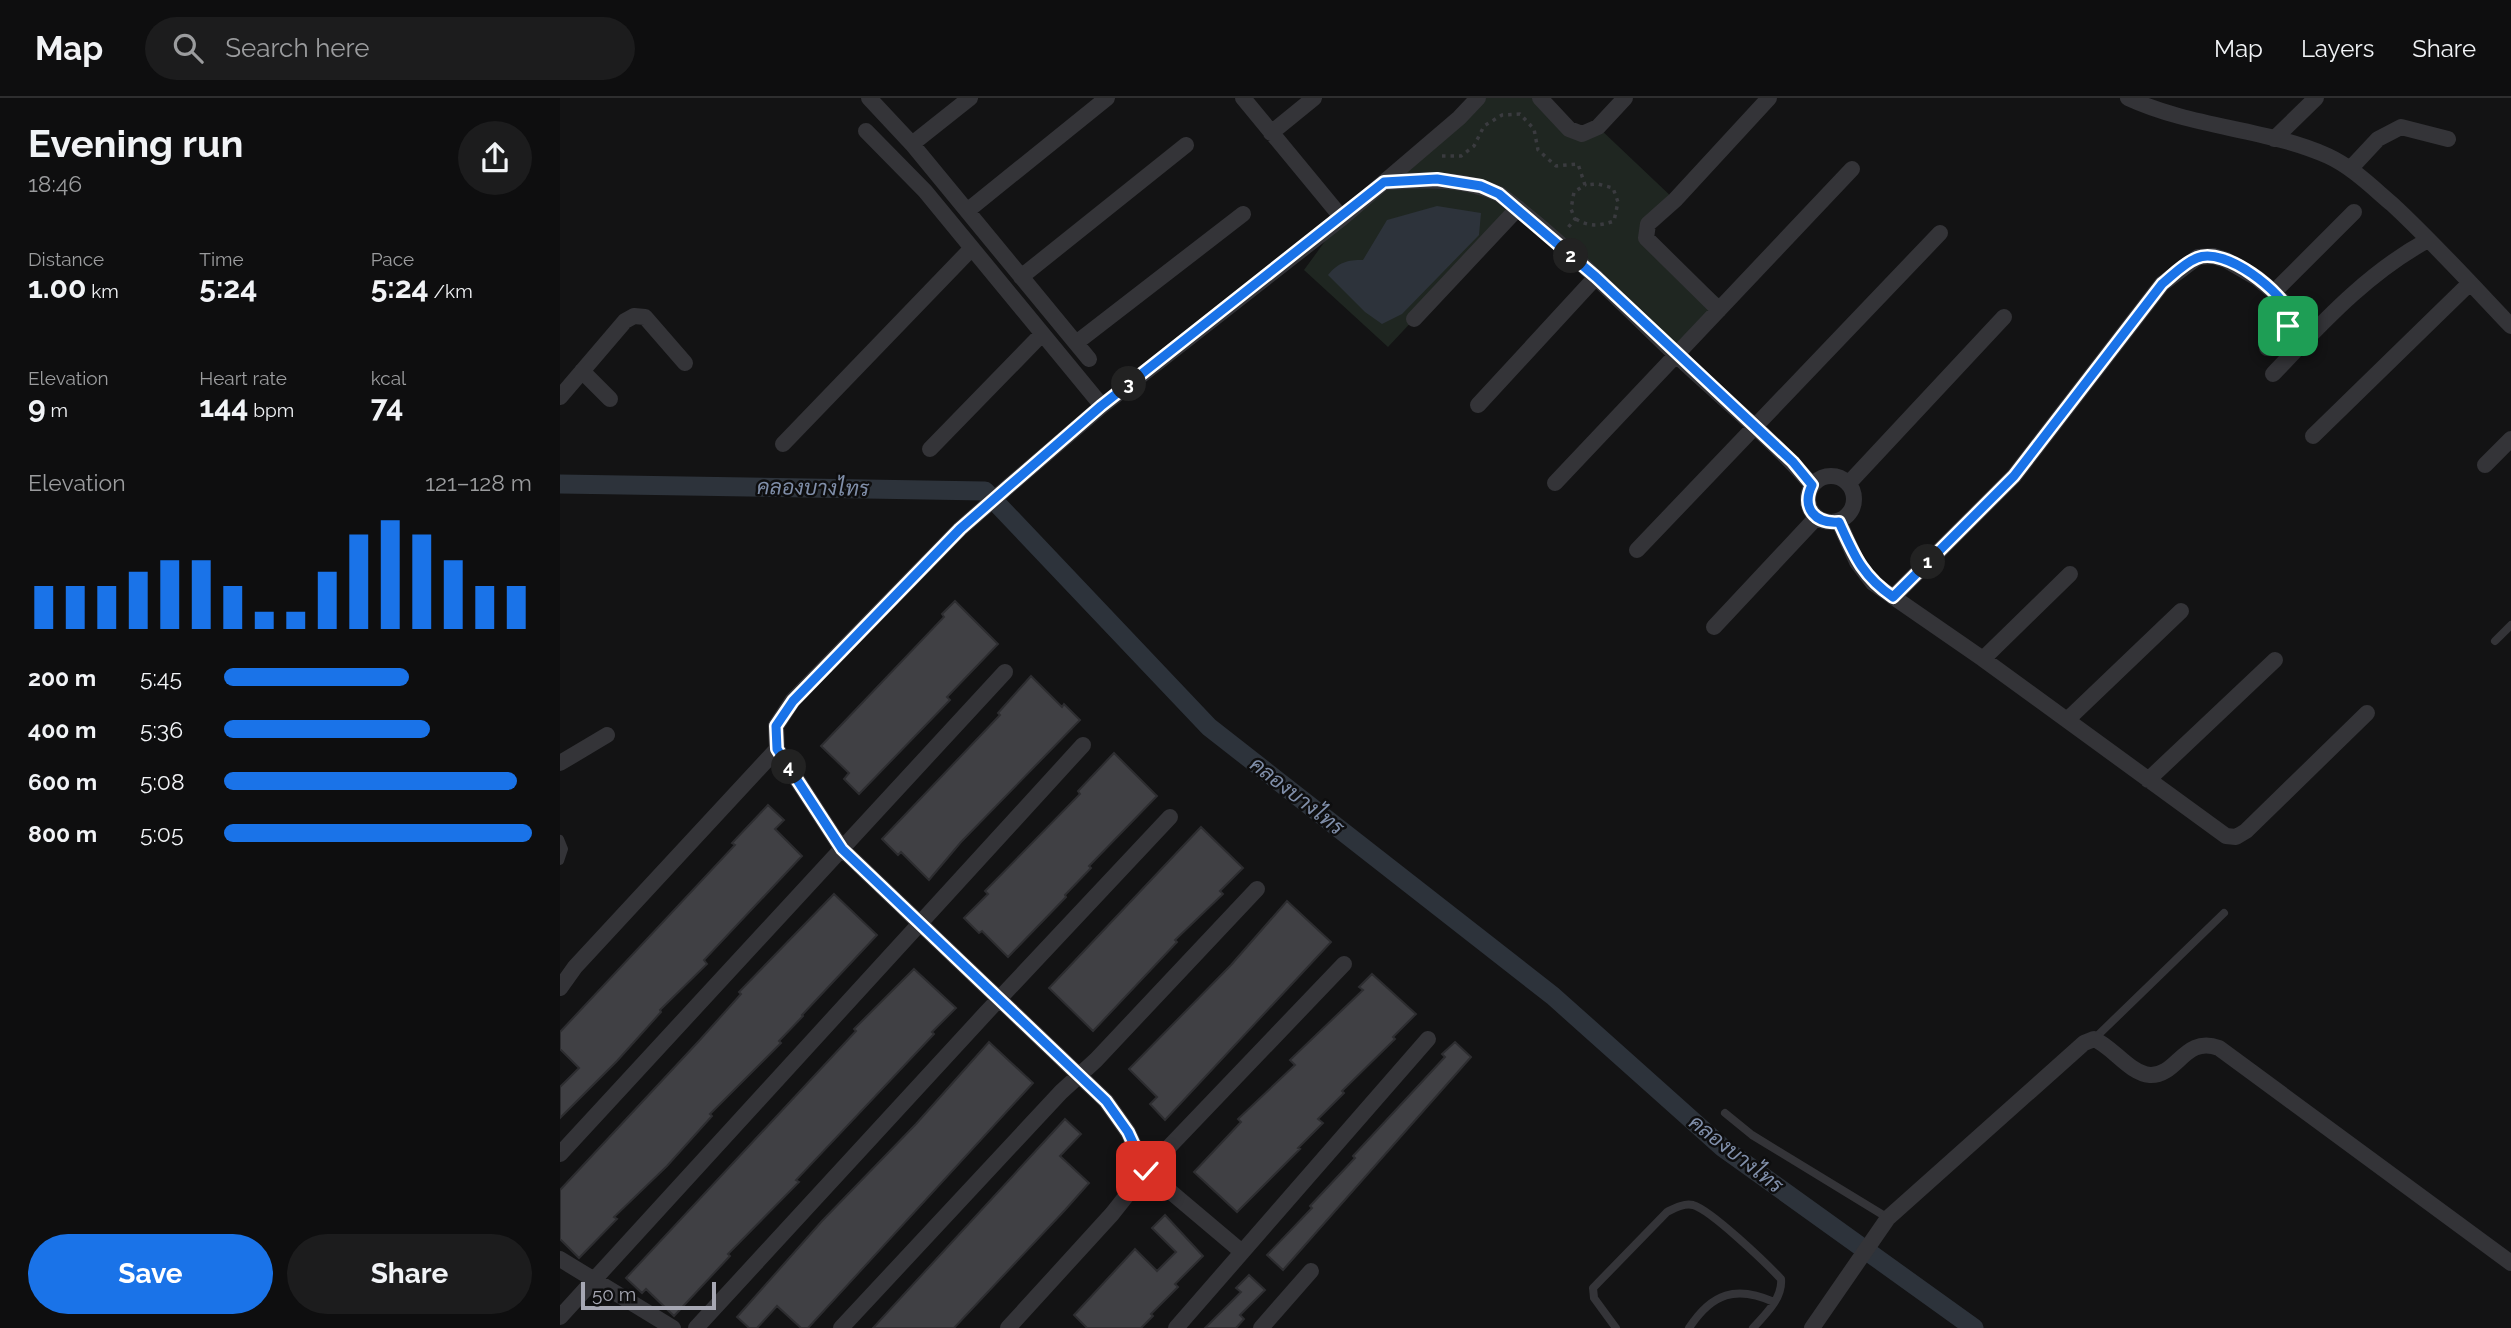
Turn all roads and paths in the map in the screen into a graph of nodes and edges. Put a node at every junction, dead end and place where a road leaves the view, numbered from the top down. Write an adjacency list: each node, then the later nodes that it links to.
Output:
1 (869, 98): 16 (street)
2 (970, 98): 16 (street)
3 (1107, 98): 24 (street)
4 (1243, 98): 13 (street)
5 (1314, 98): 13 (street)
6 (1478, 98): 21 (street)
7 (1539, 98): 8 (street)
8 (1625, 98)
9 (1769, 98): 37 (street)
10 (2128, 98): 14 (street)
11 (2316, 98): 14 (street)
12 (866, 131): 32 (street)
13 (1272, 133): 27 (street)
14 (2274, 139): 20 (street)
15 (2448, 139): 20 (street)
16 (912, 144): 24 (street)
17 (1186, 145): 33 (street)
18 (1442, 156): 22 (path)
19 (1852, 169): 37 (street)
20 (2350, 169): 30 (street)
21 (1384, 182): 23 (street); 27 (street)
22 (1585, 185): 28 (path); 28 (path)
23 (1518, 208): 31 (street); 39 (street)
24 (967, 211): 33 (street)
25 (2354, 212): 36 (street)
26 (1243, 214): 42 (street)
27 (1342, 218): 52 (street)
28 (1575, 219): 31 (path)
29 (1940, 233): 53 (street)
30 (2428, 240): 35 (street); 48 (street)
31 (1556, 242): 34 (street)
32 (972, 248): 41 (street); 56 (street)
33 (1021, 276): 42 (street)
34 (1596, 277): 44 (street); 51 (street)
35 (2470, 284): 40 (street); 54 (street)
36 (2274, 292): 43 (street); 66 (street)
37 (1719, 310): 44 (street)
38 (2004, 317): 60 (street)
39 (1414, 318)
40 (2511, 327)
41 (1042, 334): 52 (street); 57 (street)
42 (1076, 343): 45 (street)
43 (2267, 348)
44 (1675, 354): 53 (street); 59 (street)
45 (1089, 359)
46 (685, 363): 47 (street)
47 (582, 371): 49 (street); 50 (street)
48 (2273, 374)
49 (560, 397)
50 (610, 399)
51 (1478, 405)
52 (1101, 406): 78 (street)
53 (1757, 427): 61 (street); 64 (street)
54 (2313, 436)
55 (2511, 439): 58 (street)
56 (783, 444)
57 (930, 449)
58 (2485, 464)
59 (1555, 483)
60 (1849, 483): 61 (street); 63 (street)
61 (1812, 485): 62 (street)
62 (1816, 519): 63 (street); 69 (street)
63 (1839, 522): 66 (street)
64 (1637, 550)
65 (2070, 574): 71 (street)
66 (1893, 597): 71 (street)
67 (2181, 611): 75 (street)
68 (2511, 625): 70 (lane)
69 (1714, 627)
70 (2495, 641)
71 (1983, 659): 75 (street)
72 (2275, 660): 80 (street)
73 (1005, 672): 83 (street)
74 (2367, 713): 80 (street)
75 (2067, 720): 80 (street)
76 (607, 735): 79 (street)
77 (1083, 745): 87 (street)
78 (777, 749): 83 (street); 89 (street)
79 (560, 763)
80 (2148, 780)
81 (1170, 817): 90 (street)
82 (560, 839): 84 (lane)
83 (842, 849): 87 (street); 95 (street)
84 (560, 861)
85 (1257, 888): 93 (street)
86 (2224, 912): 92 (lane)
87 (920, 923): 90 (street); 102 (street)
88 (1344, 964): 96 (street)
89 (560, 989)
90 (999, 999): 93 (street); 106 (street)
91 (1428, 1039): 98 (street)
92 (2098, 1041): 97 (street); 100 (street)
93 (1079, 1076): 96 (street); 107 (street)
94 (1725, 1113): 97 (lane)
95 (560, 1154)
96 (1146, 1171): 98 (street); 108 (street)
97 (1887, 1220): 114 (street)
98 (1242, 1252): 109 (street)
99 (560, 1259): 102 (street)
100 (2511, 1263)
101 (1311, 1271): 110 (street)
102 (595, 1279): 104 (street); 105 (street)
103 (1774, 1302): 111 (lane); 112 (lane); 113 (lane)
104 (560, 1317)
105 (673, 1328)
106 (696, 1328)
107 (841, 1328)
108 (1008, 1328)
109 (1176, 1328)
110 (1261, 1328)
111 (1616, 1328)
112 (1689, 1328)
113 (1753, 1328)
114 (1812, 1328)

